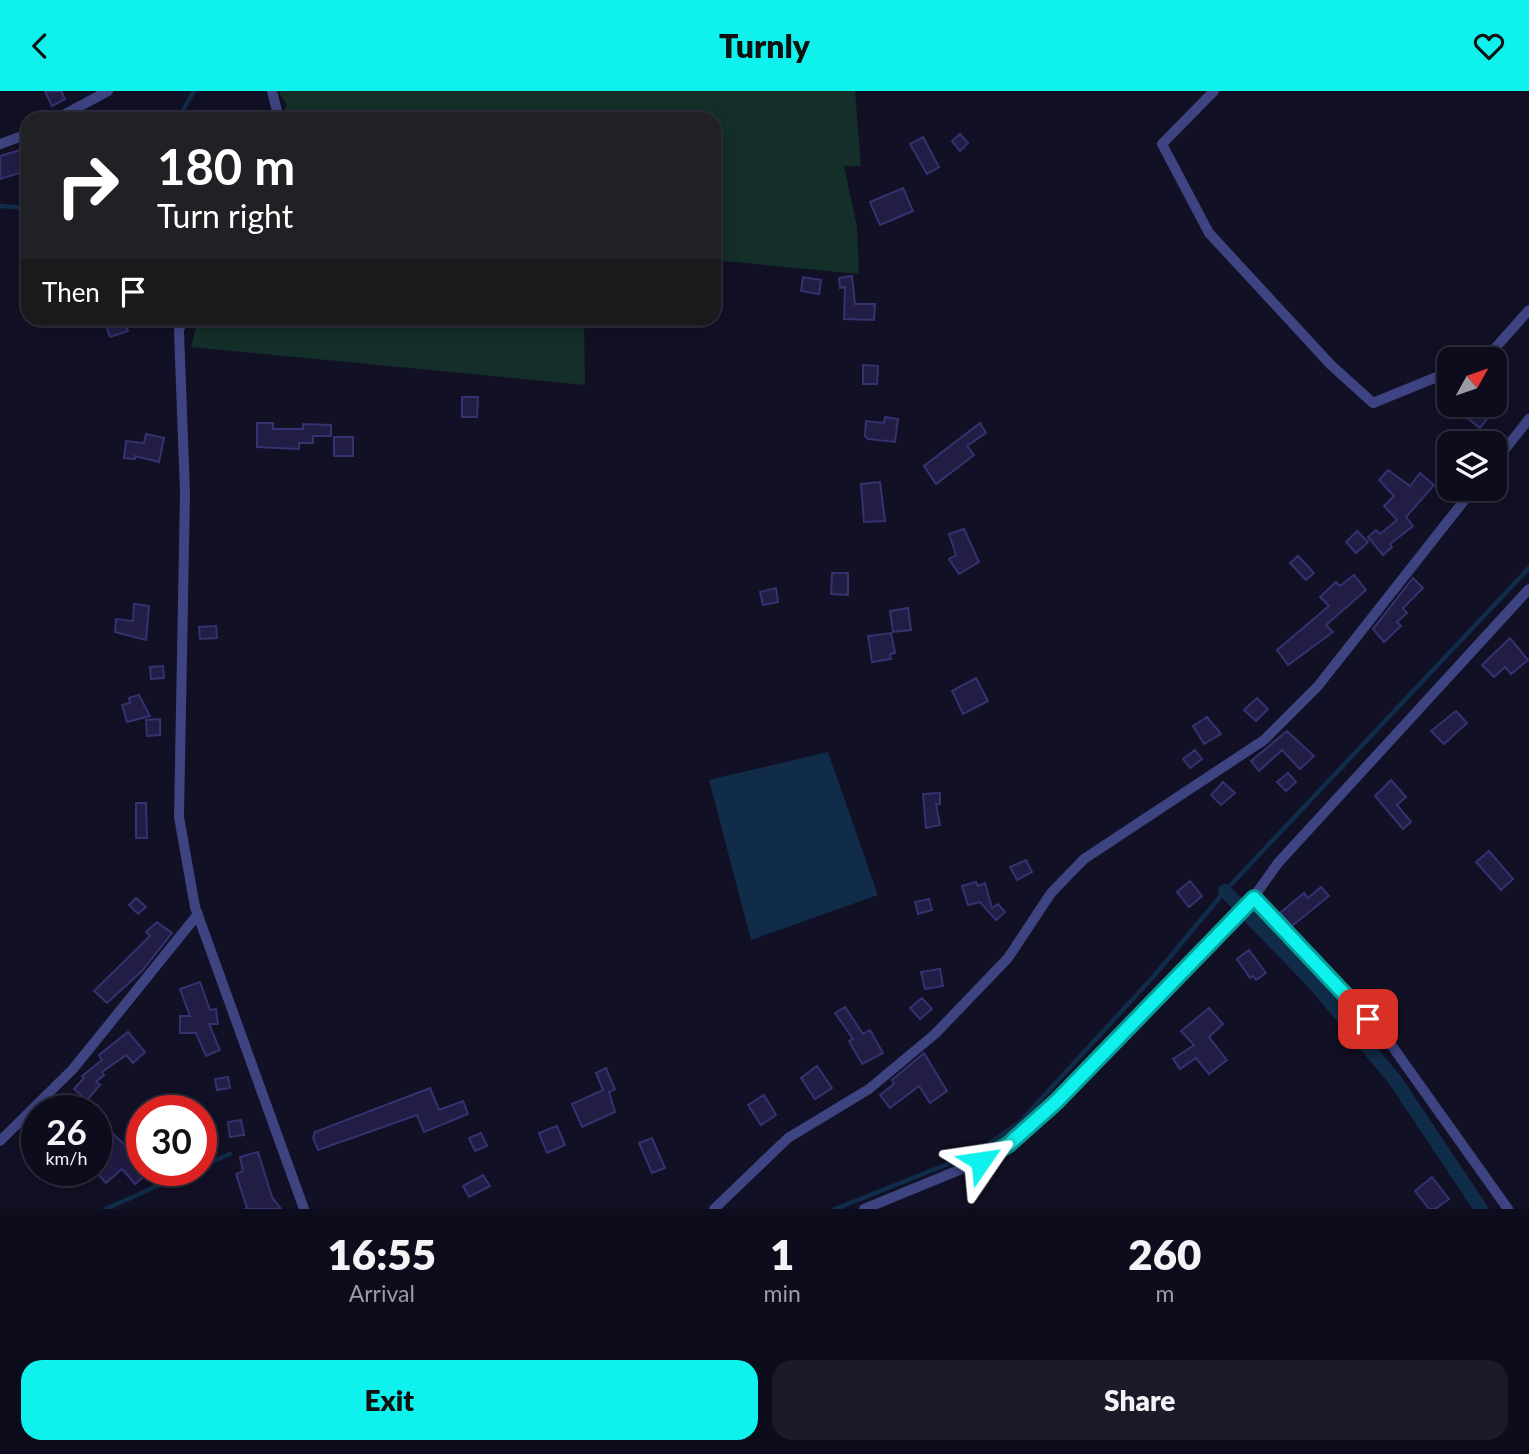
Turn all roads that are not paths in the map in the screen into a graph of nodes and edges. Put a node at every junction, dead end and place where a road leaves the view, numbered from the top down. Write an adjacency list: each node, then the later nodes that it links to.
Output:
1 (108, 91): 4 (street)
2 (272, 91): 5 (street)
3 (1214, 91): 11 (street)
4 (69, 112)
5 (277, 112)
6 (21, 136): 7 (street)
7 (0, 144)
8 (1529, 310): 10 (street)
9 (181, 326): 17 (street)
10 (1496, 347)
11 (1437, 377)
12 (1529, 419): 13 (street)
13 (1507, 447)
14 (1465, 501): 20 (street)
15 (1529, 589): 16 (street)
16 (1254, 898): 21 (street); 22 (street)
17 (198, 914): 18 (street); 19 (street)
18 (0, 1141)
19 (304, 1209)
20 (714, 1209)
21 (864, 1209)
22 (1508, 1209)

